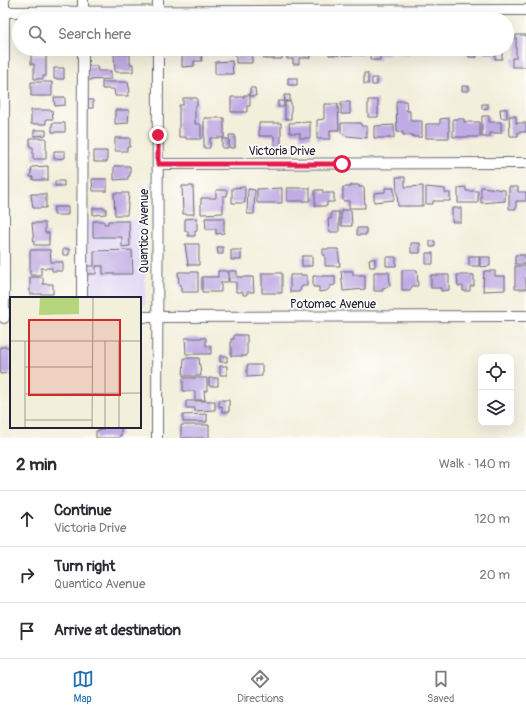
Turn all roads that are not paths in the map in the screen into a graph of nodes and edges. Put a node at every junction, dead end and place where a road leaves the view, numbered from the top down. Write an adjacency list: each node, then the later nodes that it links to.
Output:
1 (4, 0): 5 (street)
2 (83, 0): 7 (street)
3 (158, 0): 8 (street)
4 (526, 10): 9 (street)
5 (2, 12): 6 (street); 17 (street)
6 (12, 12)
7 (83, 12)
8 (158, 12)
9 (379, 12)
10 (83, 56): 14 (street)
11 (158, 56): 13 (street, Quantico Avenue)
12 (526, 163): 13 (street, Victoria Drive)
13 (158, 164): 16 (street, Quantico Avenue)
14 (82, 297)
15 (526, 316): 16 (street, Potomac Avenue)
16 (157, 317): 18 (street, Potomac Avenue); 19 (street, Quantico Avenue)
17 (5, 318)
18 (141, 318)
19 (157, 438)

